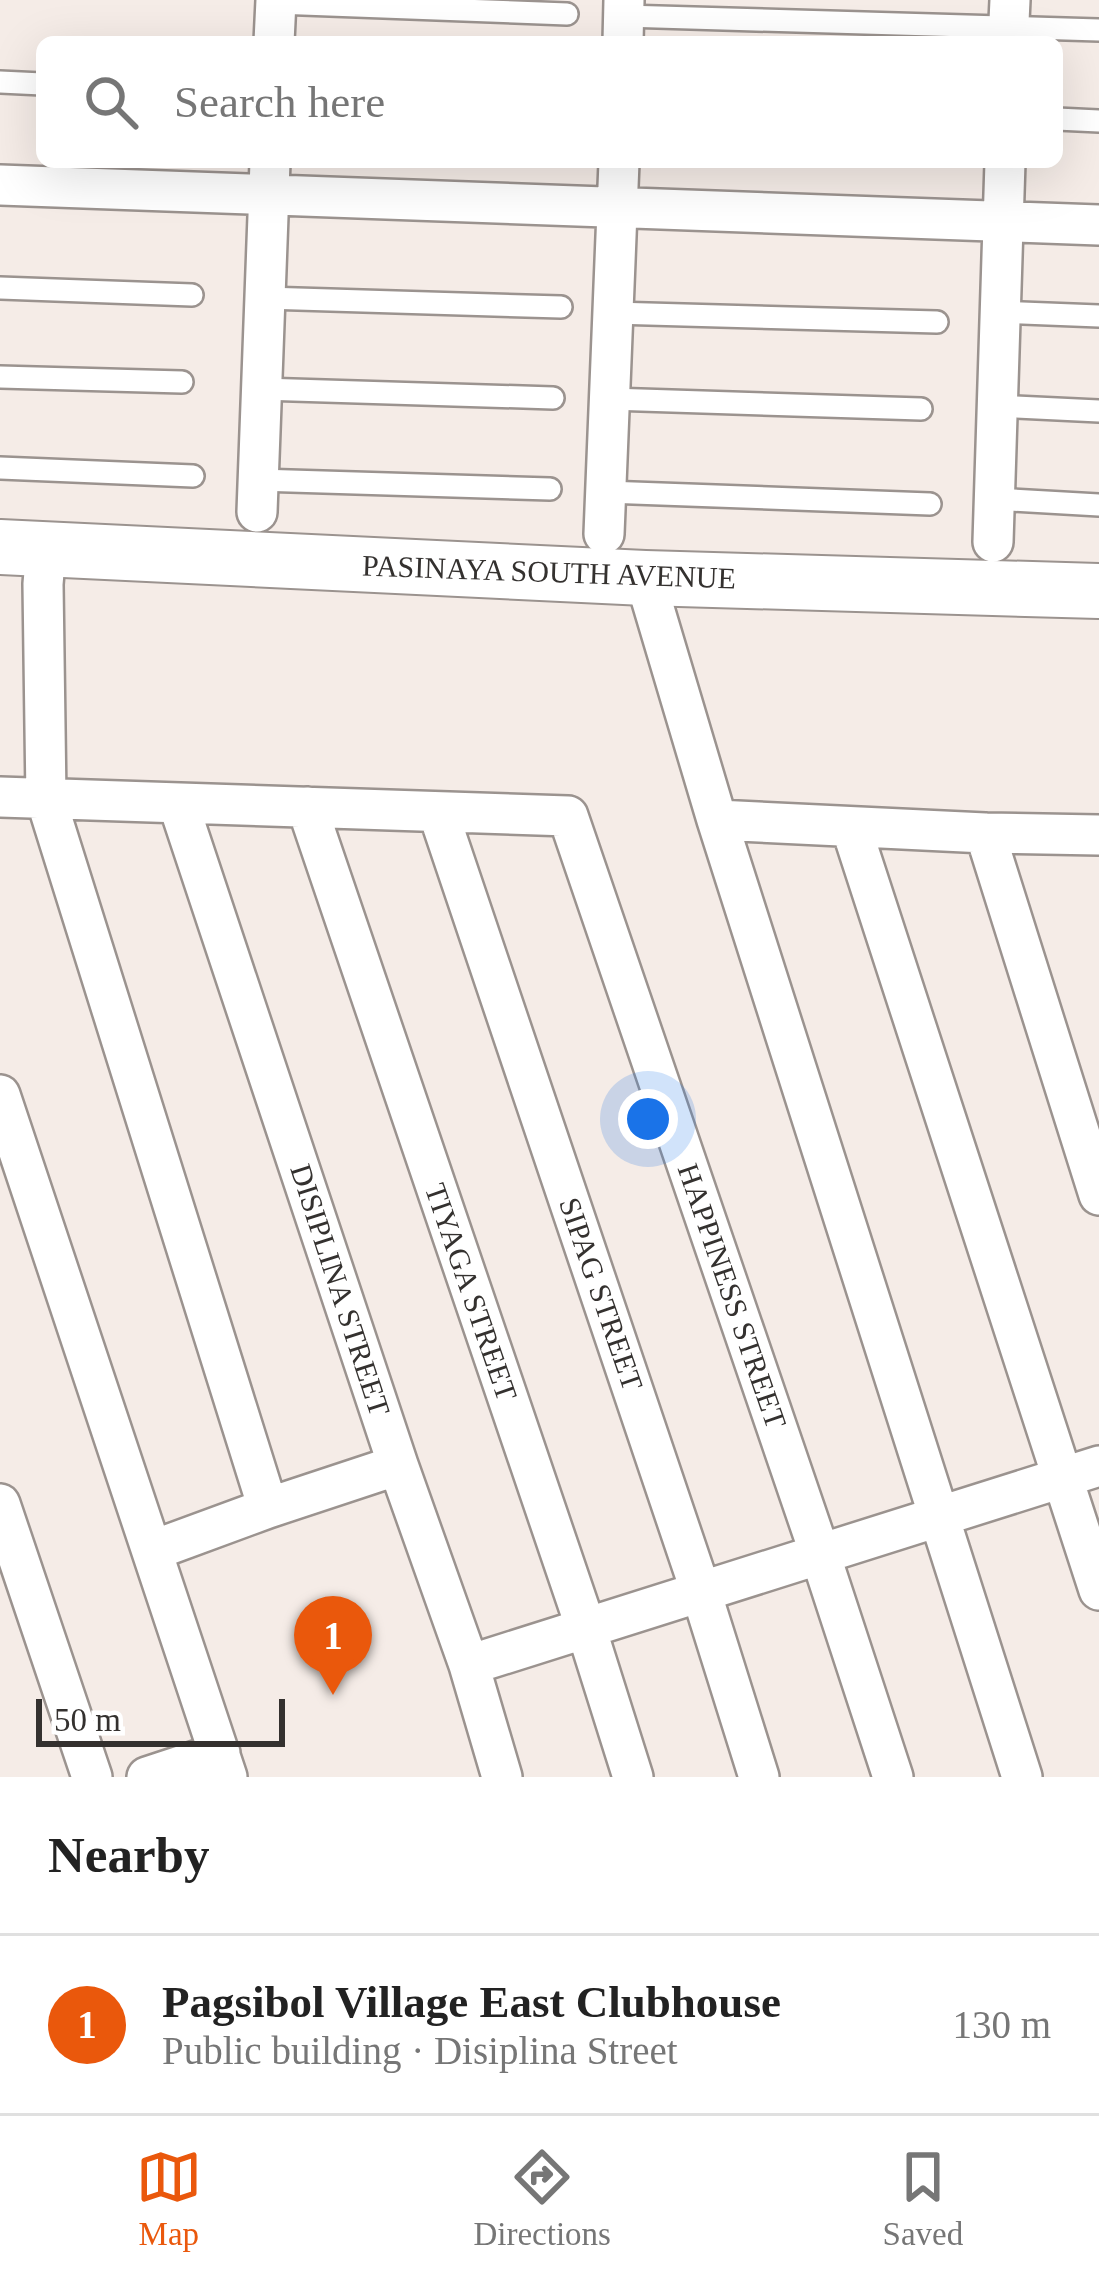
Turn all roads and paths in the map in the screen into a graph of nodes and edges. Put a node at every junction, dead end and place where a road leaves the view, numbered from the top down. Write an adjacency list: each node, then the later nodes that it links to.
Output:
1 (567, 14): 2 (lane)
2 (276, 15)
3 (624, 19): 4 (lane)
4 (1009, 23): 5 (lane)
5 (1099, 30)
6 (0, 82): 7 (lane)
7 (36, 83)
8 (1063, 119): 9 (lane)
9 (1099, 121)
10 (619, 168): 14 (street)
11 (1005, 168): 15 (street)
12 (269, 178): 13 (street); 14 (street); 19 (street)
13 (0, 185)
14 (617, 208): 15 (street); 22 (street)
15 (1002, 222): 16 (street); 21 (street)
16 (1099, 225)
17 (0, 288): 18 (lane)
18 (192, 295)
19 (265, 298): 20 (lane); 27 (street)
20 (560, 307)
21 (1000, 312): 23 (lane); 30 (street)
22 (613, 314): 24 (lane); 29 (street)
23 (1099, 316)
24 (937, 322)
25 (0, 377): 26 (lane)
26 (182, 382)
27 (261, 389): 28 (lane); 37 (street)
28 (554, 398)
29 (610, 400): 31 (lane); 36 (street)
30 (997, 406): 32 (lane); 38 (street)
31 (921, 409)
32 (1099, 411)
33 (0, 468): 34 (lane)
34 (194, 476)
35 (550, 489): 37 (lane)
36 (606, 493): 39 (lane); 41 (street)
37 (258, 496)
38 (994, 499): 40 (lane); 42 (street)
39 (930, 504)
40 (1099, 505)
41 (604, 534)
42 (993, 542)
43 (23, 548): 44 (street, PASINAYA SOUTH AVENUE); 47 (street)
44 (645, 578): 45 (street, PASINAYA SOUTH AVENUE); 51 (street)
45 (1099, 591)
46 (0, 797): 47 (street)
47 (46, 799): 48 (street); 60 (street)
48 (178, 803): 49 (street); 57 (street, DISIPLINA STREET)
49 (307, 807): 50 (street); 66 (street, TIYAGA STREET)
50 (438, 812): 63 (street, HAPPINESS STREET); 65 (street, SIPAG STREET)
51 (717, 820): 52 (street); 61 (street)
52 (851, 827): 53 (street); 58 (street)
53 (985, 833): 54 (street); 56 (street)
54 (1099, 835)
55 (0, 1095): 62 (street)
56 (1099, 1195)
57 (398, 1465): 60 (street); 67 (street, DISIPLINA STREET)
58 (1081, 1472): 61 (street); 64 (street)
59 (0, 1504): 69 (street)
60 (268, 1508): 62 (street)
61 (939, 1516): 63 (street); 75 (street)
62 (154, 1550): 68 (street)
63 (820, 1554): 65 (street); 74 (street, HAPPINESS STREET)
64 (1099, 1590)
65 (701, 1592): 66 (street); 73 (street, SIPAG STREET)
66 (586, 1628): 67 (street); 72 (street, TIYAGA STREET)
67 (470, 1665): 71 (street, DISIPLINA STREET)
68 (224, 1765): 70 (street)
69 (92, 1777)
70 (147, 1777)
71 (502, 1777)
72 (633, 1777)
73 (759, 1777)
74 (892, 1777)
75 (1022, 1777)

